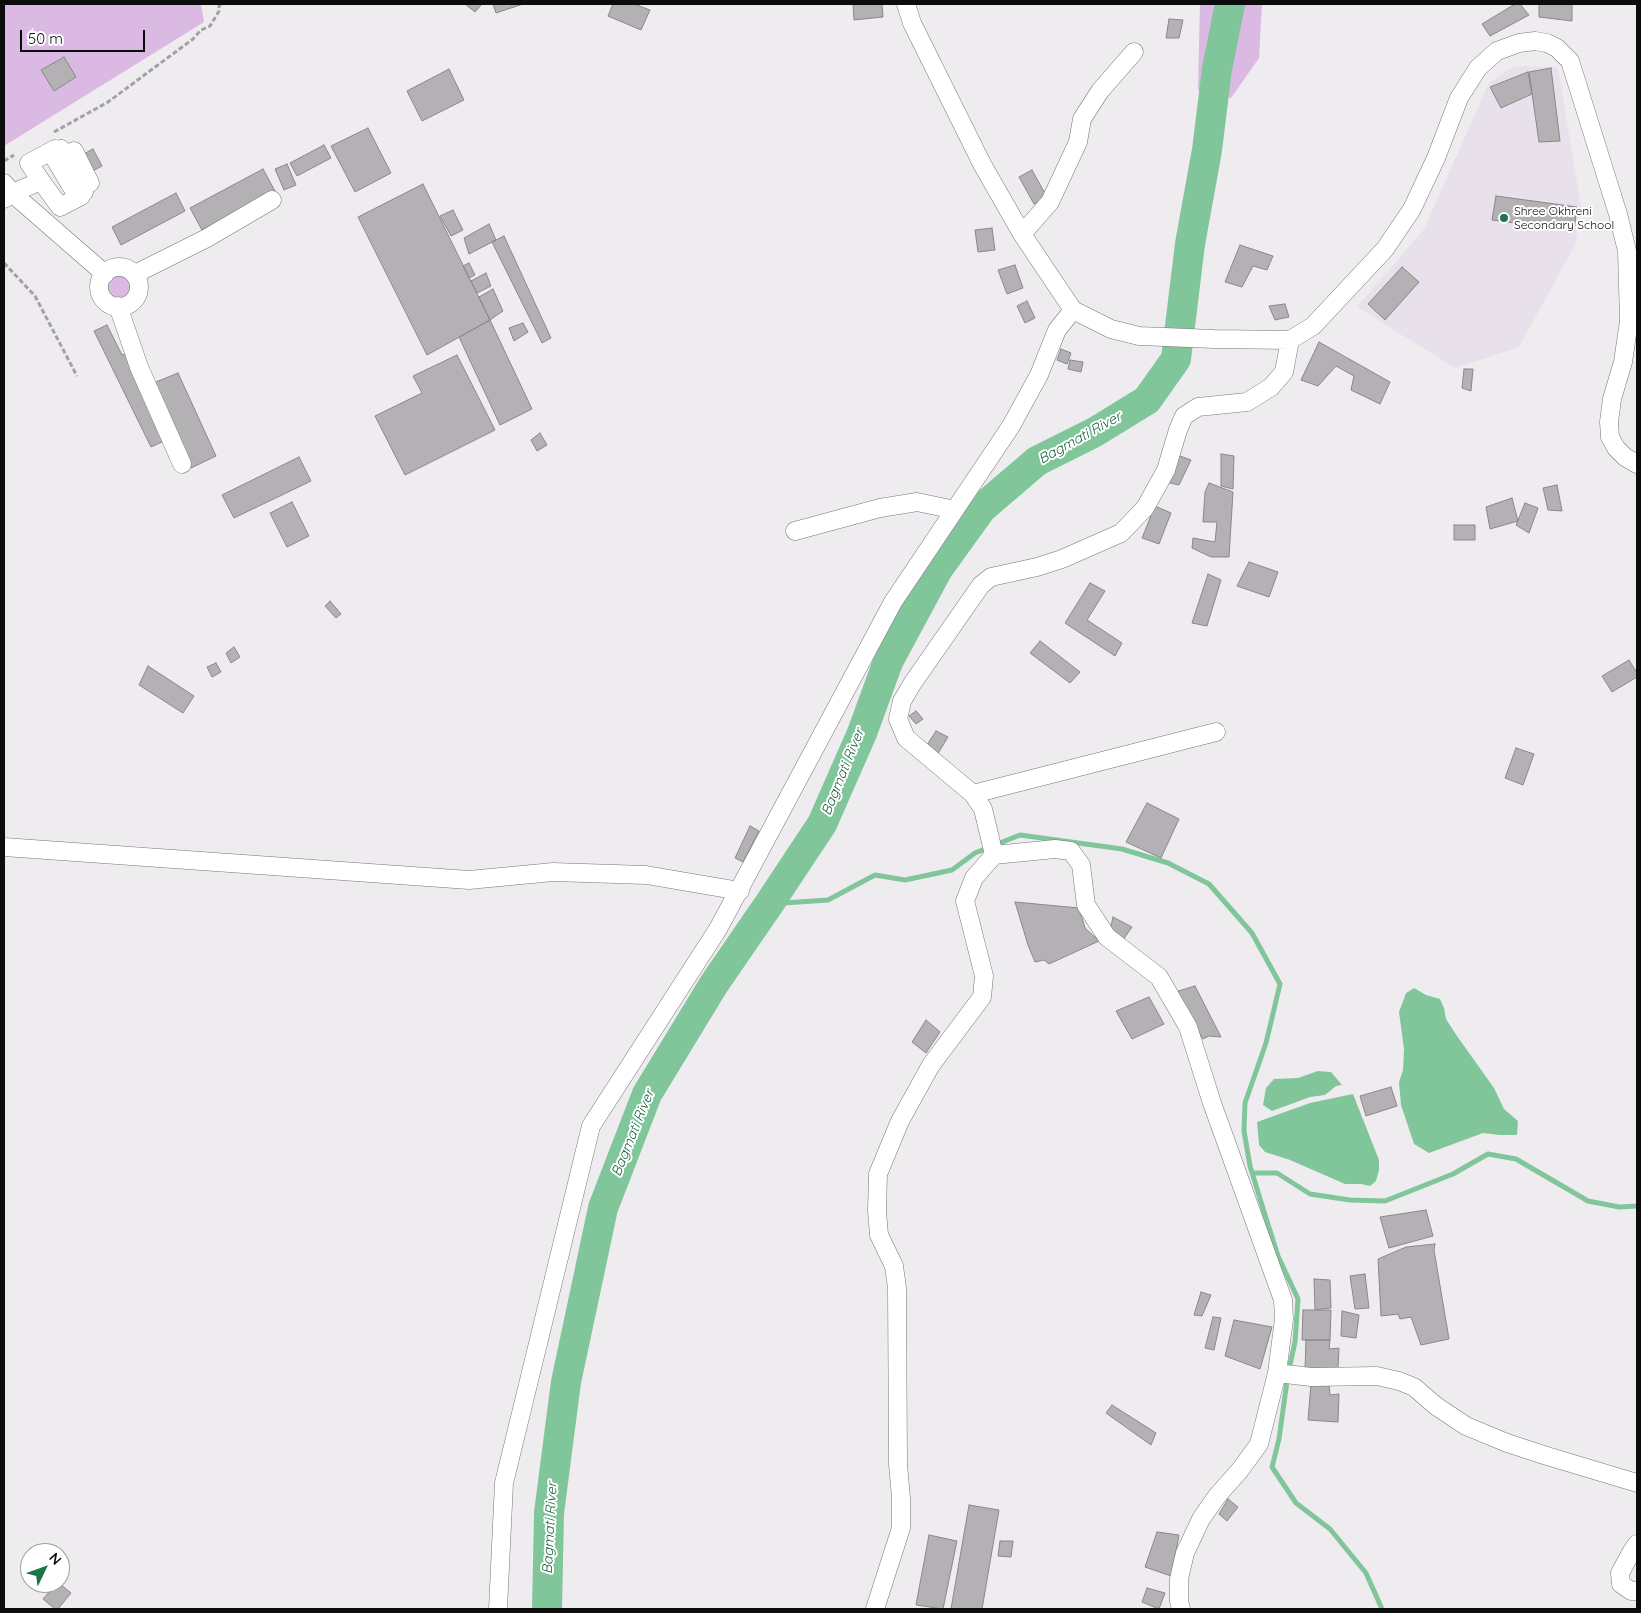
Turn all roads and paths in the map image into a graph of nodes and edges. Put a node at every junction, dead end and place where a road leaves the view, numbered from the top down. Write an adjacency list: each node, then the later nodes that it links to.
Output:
1 (221, 4): 4 (path)
2 (906, 4): 10 (street)
3 (1134, 52): 10 (street)
4 (47, 136)
5 (21, 151): 6 (path)
6 (4, 161)
7 (49, 184): 8 (street)
8 (6, 192): 12 (street)
9 (272, 200): 13 (street)
10 (1022, 234): 15 (street)
11 (4, 263): 17 (path)
12 (104, 274): 13 (street); 14 (street)
13 (135, 274): 14 (street)
14 (118, 306): 18 (street)
15 (1072, 310): 16 (street); 20 (street)
16 (1290, 340): 19 (street); 23 (street)
17 (77, 376)
18 (182, 464)
19 (1637, 464)
20 (955, 510): 21 (street); 26 (street)
21 (795, 531)
22 (1216, 732): 23 (street)
23 (973, 794): 25 (street)
24 (4, 847): 26 (street)
25 (994, 855): 27 (street); 32 (street)
26 (740, 892): 31 (street)
27 (1278, 1373): 28 (street); 33 (street)
28 (1637, 1483)
29 (1637, 1544): 30 (street)
30 (1637, 1590)
31 (498, 1609)
32 (875, 1609)
33 (1181, 1609)

